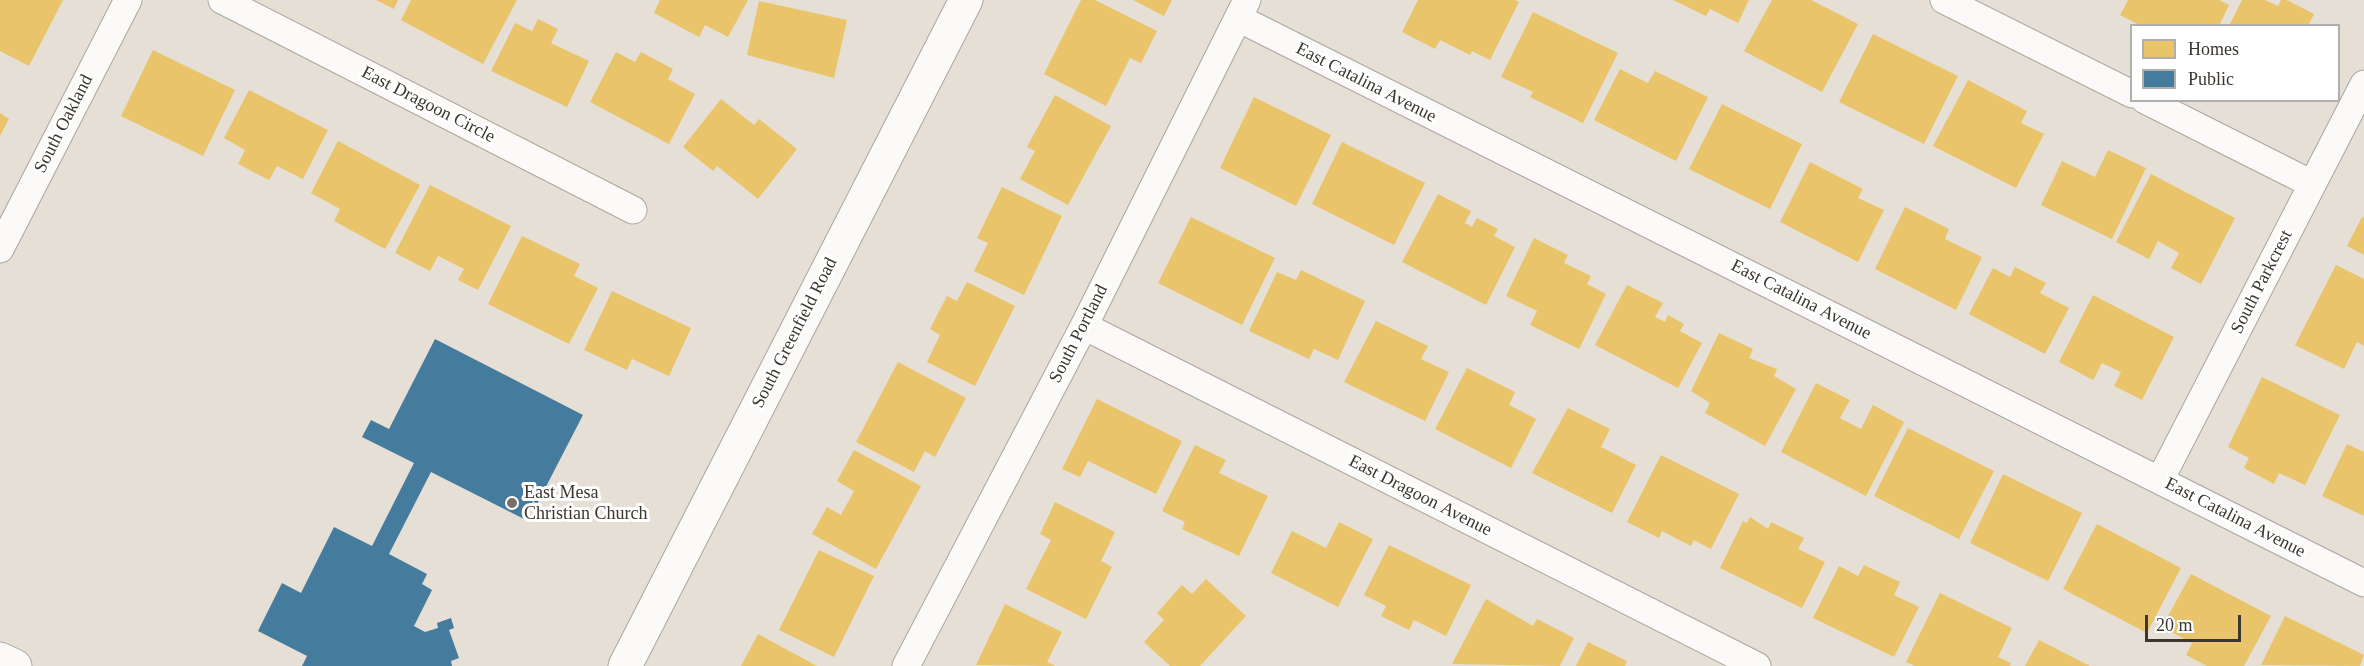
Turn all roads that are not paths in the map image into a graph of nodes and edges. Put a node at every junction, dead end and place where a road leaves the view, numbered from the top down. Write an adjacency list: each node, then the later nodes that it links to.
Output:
1 (128, 0): 11 (street, South Oakland)
2 (222, 0): 10 (street, East Dragoon Circle)
3 (966, 0): 17 (main road, South Greenfield Road)
4 (1944, 0): 7 (street)
5 (1243, 9): 12 (street, South Portland); 13 (street, East Catalina Avenue)
6 (2364, 84): 9 (street, South Parkcrest)
7 (2130, 93)
8 (2149, 102): 9 (street)
9 (2312, 184): 13 (street, South Parkcrest)
10 (633, 210)
11 (0, 249)
12 (1084, 326): 18 (street, South Portland); 19 (street, East Dragoon Avenue)
13 (2160, 480): 14 (street, East Catalina Avenue)
14 (2364, 583)
15 (0, 658): 16 (main road)
16 (15, 666)
17 (625, 666)
18 (906, 666)
19 (1757, 666)

